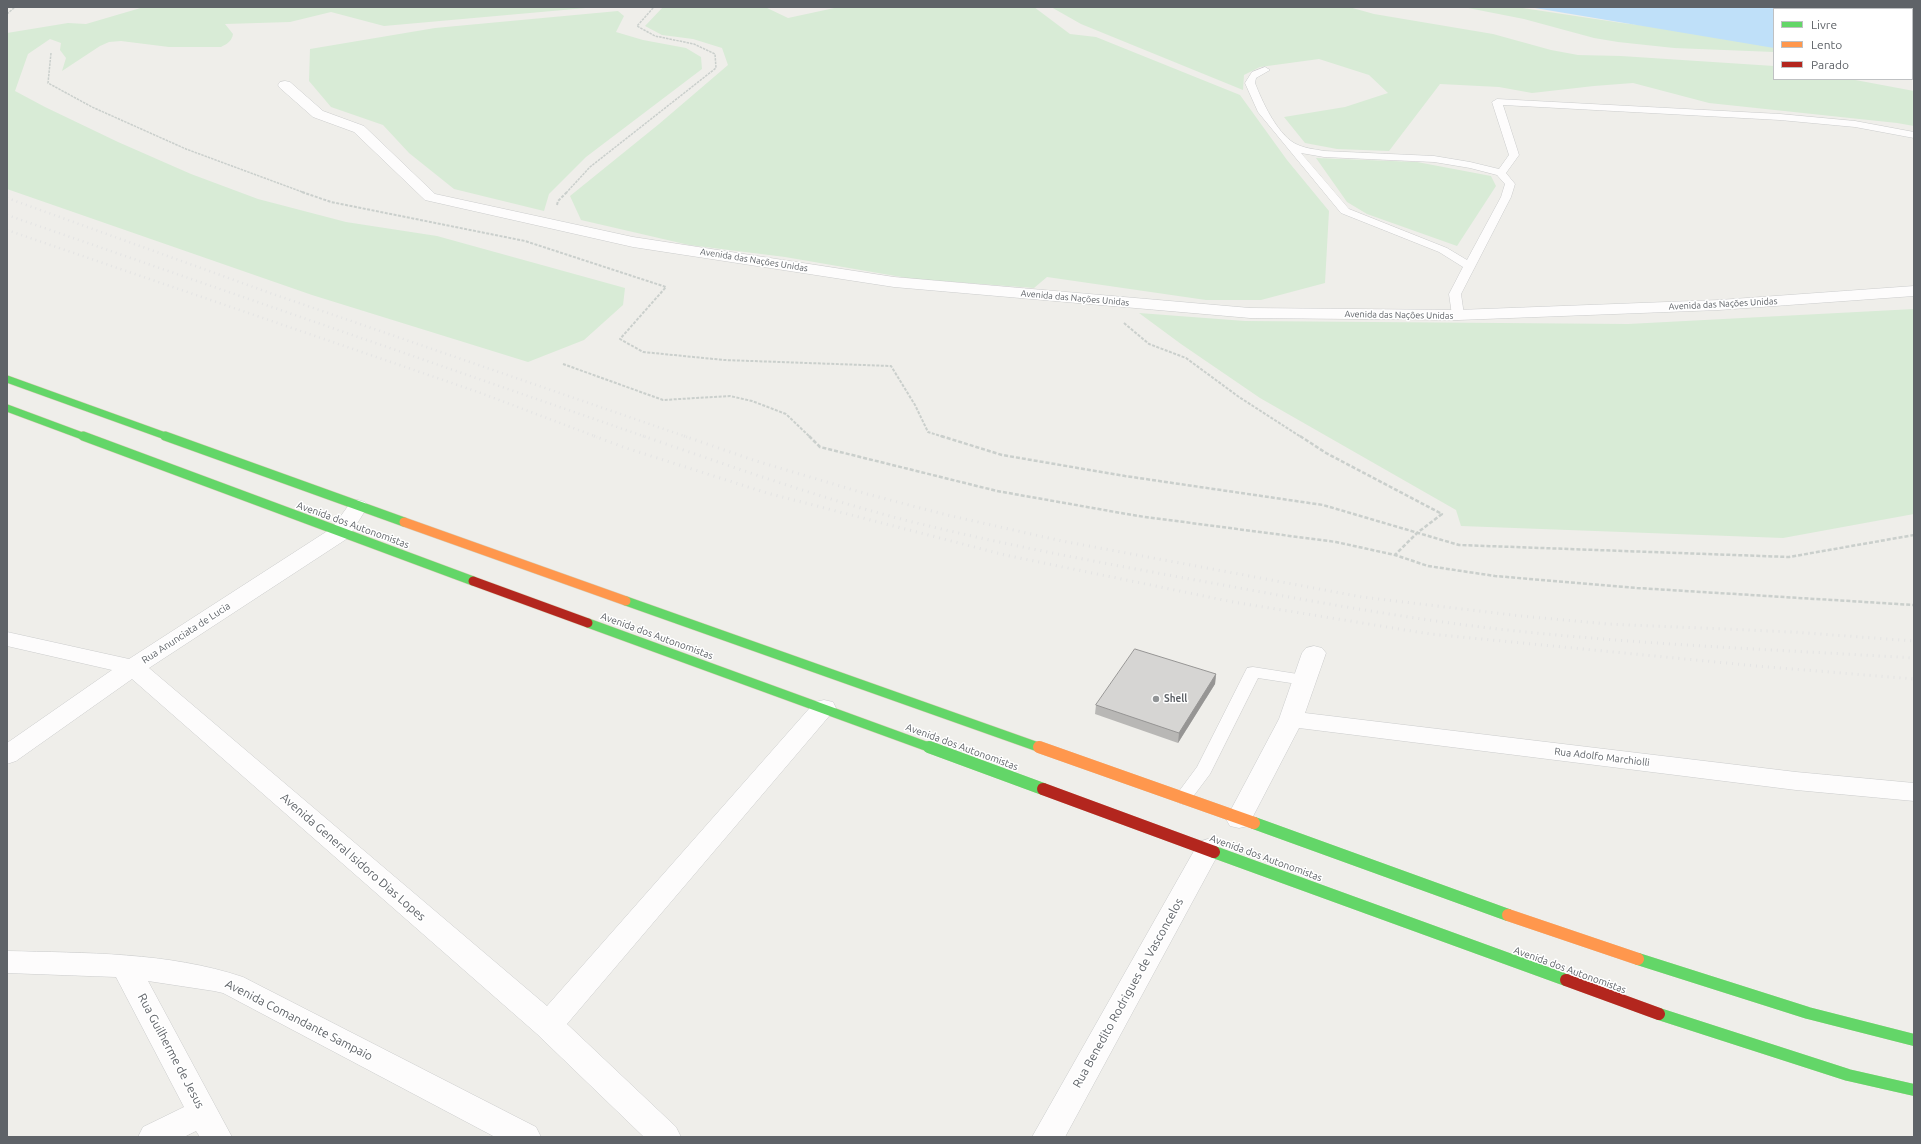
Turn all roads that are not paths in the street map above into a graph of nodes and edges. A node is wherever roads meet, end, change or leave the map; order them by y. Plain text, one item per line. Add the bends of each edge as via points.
1 (1265, 70) dead end
2 (285, 85) dead end
3 (1914, 135) edge
4 (1289, 144) junction
5 (1501, 173) junction
6 (1469, 266) junction
7 (1914, 291) edge
8 (1458, 315) junction
9 (7, 378) edge
10 (7, 408) edge
11 (358, 506) junction
12 (340, 533) junction
13 (7, 639) edge
14 (1314, 653) dead end
15 (133, 667) junction
16 (1304, 680) junction
17 (824, 708) junction
18 (1291, 719) junction
19 (7, 755) edge
20 (1914, 792) edge
21 (1183, 798) junction
22 (1239, 819) junction
23 (1208, 849) junction
24 (7, 962) edge
25 (125, 966) junction
26 (548, 1025) junction
27 (1914, 1040) edge
28 (1914, 1090) edge
29 (210, 1124) edge
30 (154, 1137) edge
31 (525, 1137) edge
32 (665, 1137) edge
33 (1048, 1137) edge

1 - 4 lane via 1254,74 1250,78 1250,83 1261,110
2 - 8 street, Avenida das Nações Unidas via 318,114 359,129 430,197 633,242 894,282 1095,300 1250,313
3 - 5 lane via 1855,124 1780,117 1497,102 1514,155
4 - 5 lane via 1305,151 1324,154 1434,159
4 - 6 lane via 1345,211 1442,250
5 - 6 lane via 1510,184 1506,197
6 - 8 lane via 1455,294
7 - 8 street, Avenida das Nações Unidas via 1719,306
9 - 11 main road, Avenida dos Autonomistas
10 - 12 main road, Avenida dos Autonomistas
11 - 12 street, Rua Anunciata de Lucia
11 - 21 main road, Avenida dos Autonomistas
12 - 15 street, Rua Anunciata de Lucia
12 - 17 main road, Avenida dos Autonomistas
13 - 15 street, Avenida General Isidoro Dias Lopes
14 - 16 street
15 - 19 street, Rua Anunciata de Lucia
15 - 26 street, Avenida General Isidoro Dias Lopes
16 - 18 street
16 - 21 lane via 1253,672 1204,770
17 - 23 main road, Avenida dos Autonomistas
17 - 26 street
18 - 20 street, Rua Adolfo Marchiolli via 1796,781
18 - 22 street
21 - 22 main road, Avenida dos Autonomistas
22 - 27 main road, Avenida dos Autonomistas via 1582,941 1808,1013
23 - 28 main road, Avenida dos Autonomistas via 1672,1019 1848,1075
23 - 33 street, Rua Benedito Rodrigues de Vasconcelos
24 - 25 street, Avenida Comandante Sampaio
25 - 29 street, Rua Guilherme de Jesus
25 - 31 street, Avenida Comandante Sampaio via 190,974 233,985
26 - 32 street, Avenida General Isidoro Dias Lopes
29 - 30 street

